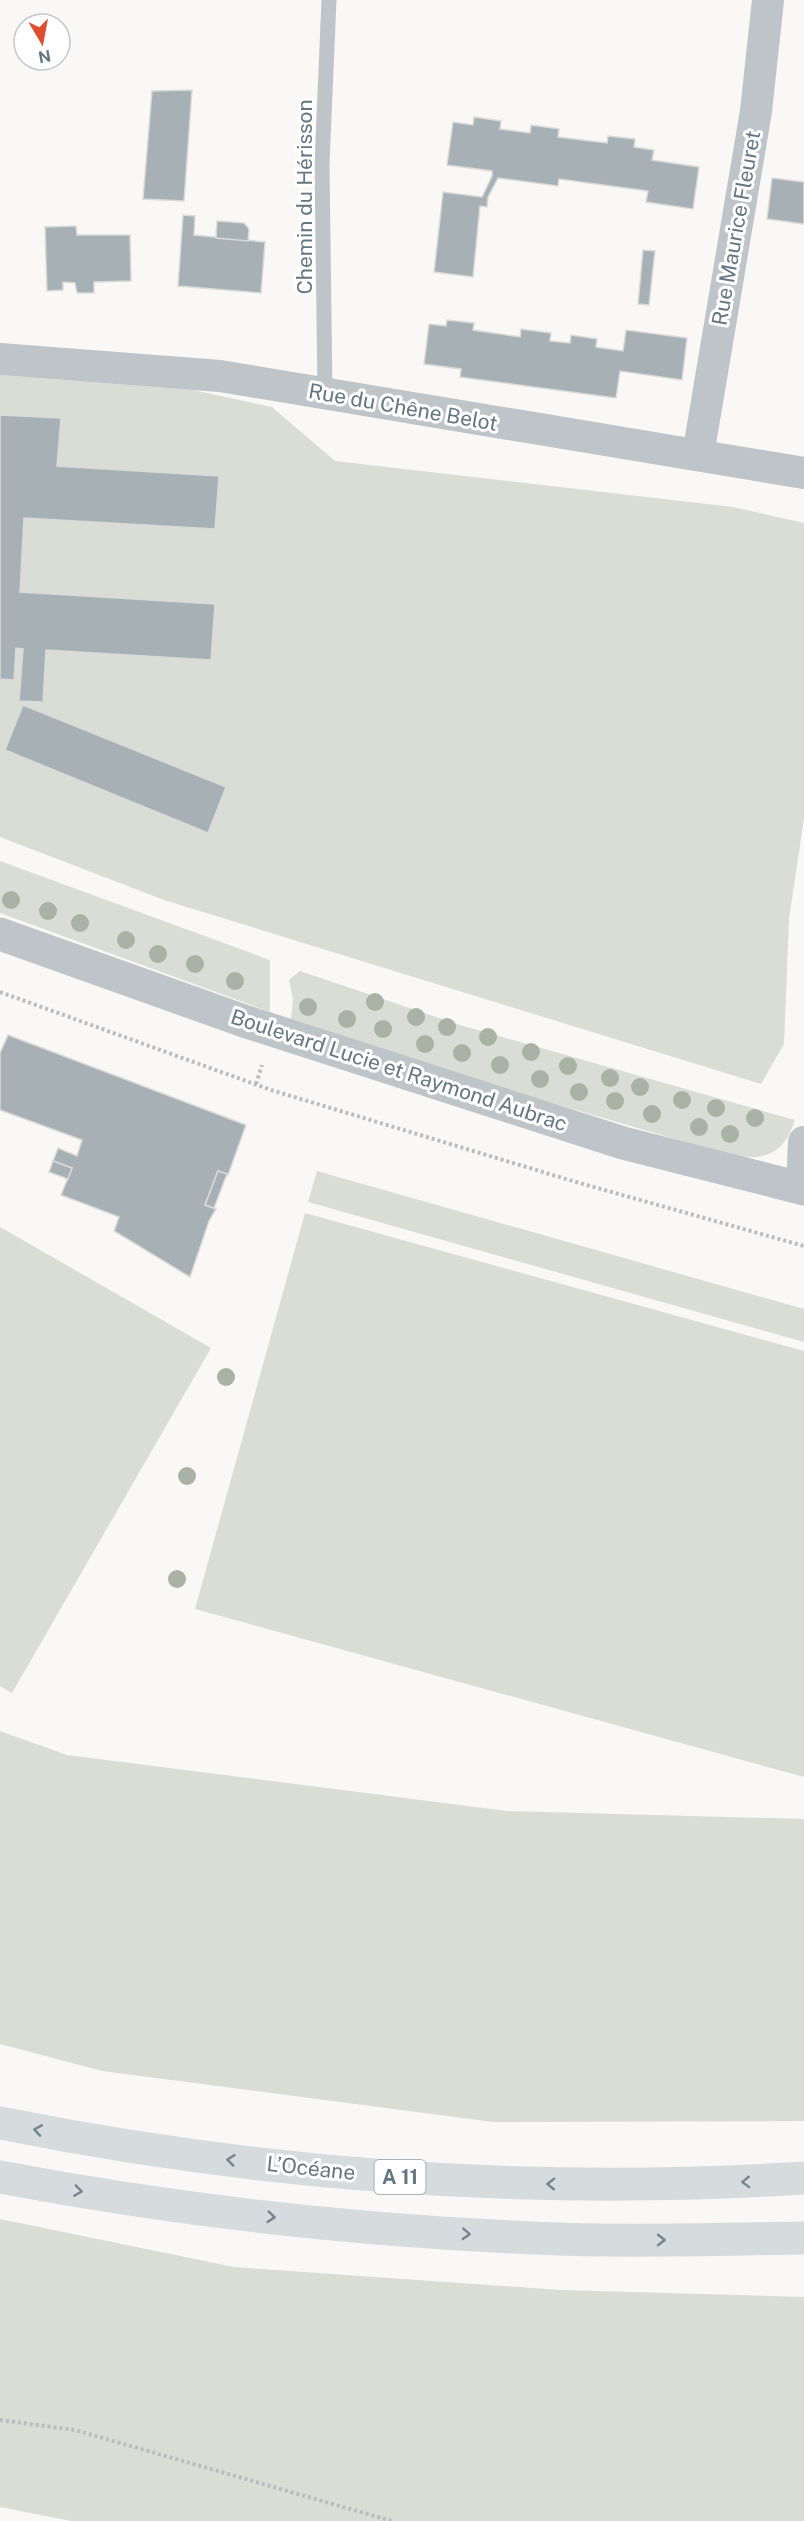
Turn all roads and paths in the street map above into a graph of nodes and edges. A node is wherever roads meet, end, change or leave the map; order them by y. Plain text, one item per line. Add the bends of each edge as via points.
1 (329, 0) edge
2 (768, 0) edge
3 (0, 359) edge
4 (325, 393) junction
5 (698, 456) junction
6 (804, 472) edge
7 (0, 934) edge
8 (0, 992) edge
9 (804, 1142) edge
10 (803, 1189) edge
11 (804, 1246) edge
12 (0, 2123) edge
13 (0, 2177) edge
14 (804, 2178) edge
15 (804, 2238) edge
16 (0, 2420) edge
17 (392, 2521) edge

1 - 4 lane, Chemin du Hérisson via 322,164
2 - 5 street, Rue Maurice Fleuret via 756,111
3 - 4 street, Rue du Chêne Belot via 220,376
4 - 5 street, Rue du Chêne Belot
5 - 6 street, Rue du Chêne Belot
7 - 10 street, Boulevard Lucie et Raymond Aubrac via 244,1021 623,1143
8 - 11 path via 271,1090
9 - 10 street
14 -> 12 highway, L’Océane / A 11 via 603,2185 462,2181 317,2170 167,2152
13 -> 15 highway via 211,2210 416,2231 560,2239
16 - 17 path via 75,2430

